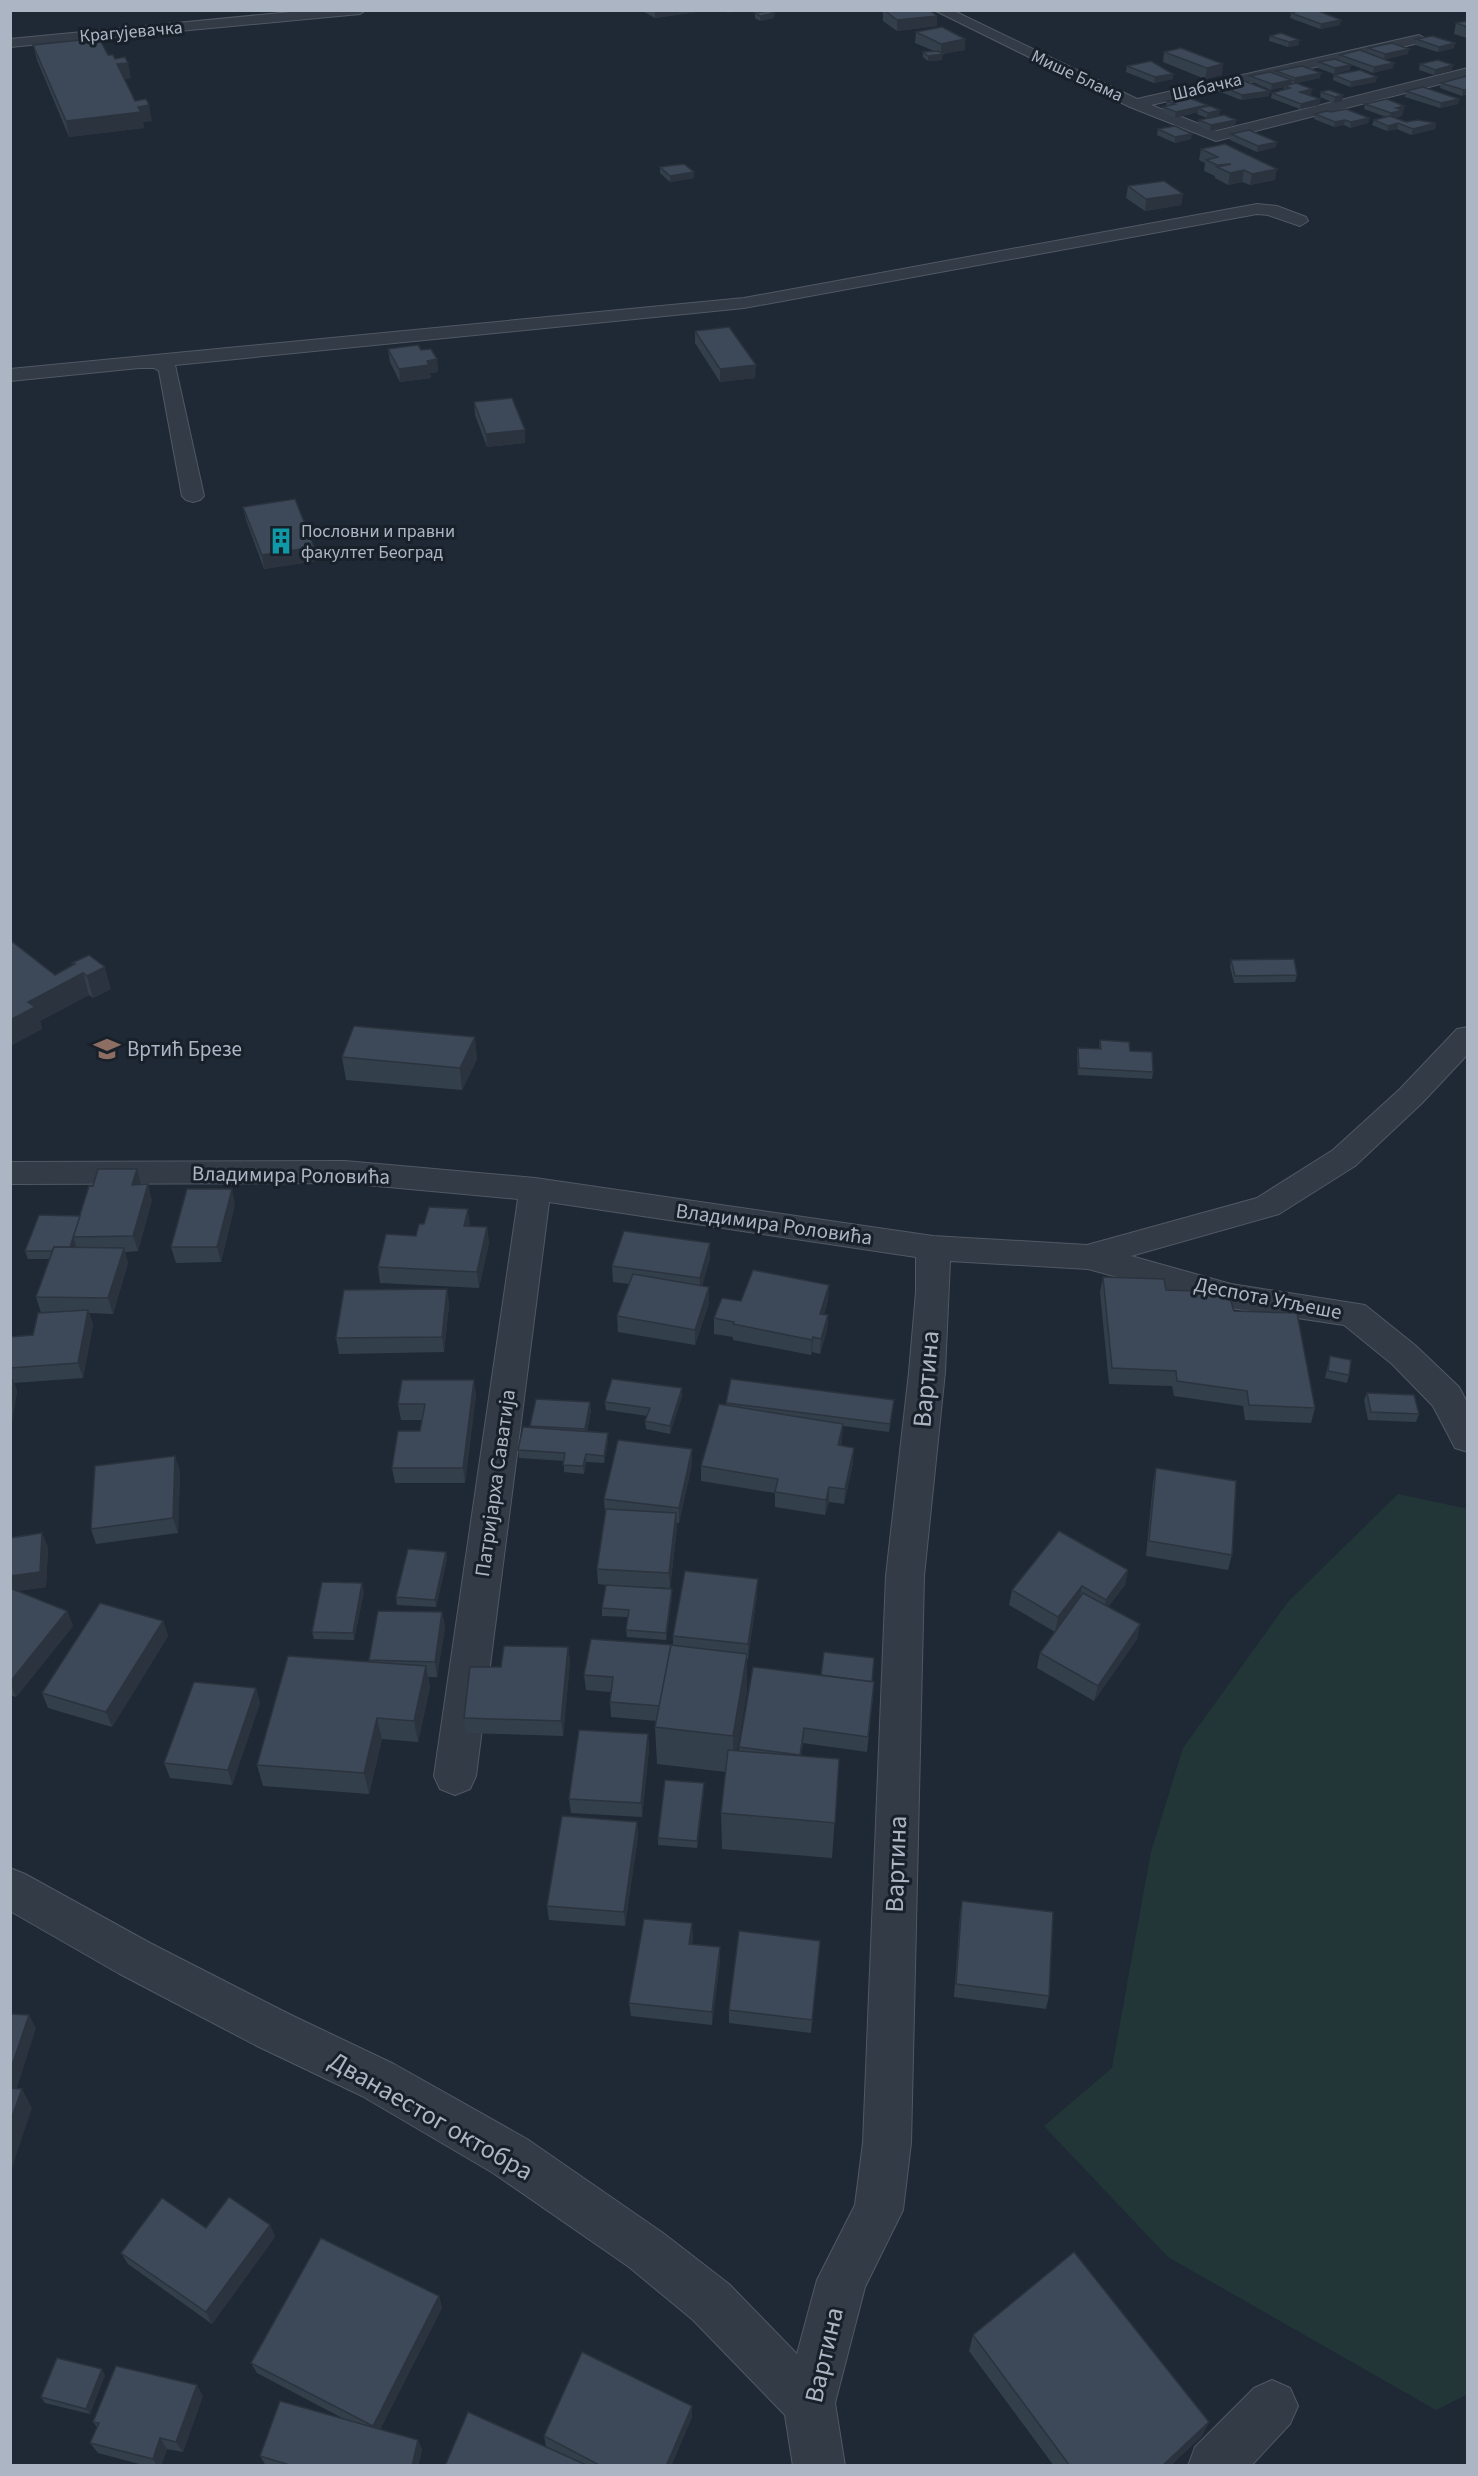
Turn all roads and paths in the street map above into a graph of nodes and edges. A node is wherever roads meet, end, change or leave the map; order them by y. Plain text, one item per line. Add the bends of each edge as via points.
1 (360, 10) edge
2 (940, 10) edge
3 (1419, 39) edge
4 (10, 43) edge
5 (1467, 72) edge
6 (1135, 104) junction
7 (1300, 221) dead end
8 (153, 362) junction
9 (10, 375) edge
10 (193, 496) dead end
11 (1467, 1036) edge
12 (10, 1173) edge
13 (535, 1189) junction
14 (933, 1248) junction
15 (1087, 1257) junction
16 (1467, 1438) edge
17 (454, 1776) dead end
18 (10, 1888) edge
19 (809, 2403) junction
20 (1272, 2406) dead end
21 (819, 2466) edge
22 (1214, 2466) edge

1 - 4 street, Крагујевачка
2 - 6 street, Мише Блама
3 - 6 street, Шабачка
5 - 6 street, Мише Блама via 1228,135 1216,135
7 - 8 street via 1257,208 744,303
8 - 9 street
8 - 10 street via 168,369
11 - 15 street, Владимира Роловића via 1411,1096 1344,1158 1268,1206
12 - 13 street, Владимира Роловића via 345,1172
13 - 14 street, Владимира Роловића
13 - 17 street, Патријарха Саватија
14 - 15 street, Владимира Роловића
14 - 19 street, Вартина via 927,1372 904,1576 887,2143 879,2210 842,2280
15 - 16 street, Деспота Угљеше via 1231,1296 1353,1314 1404,1355 1446,1397
18 - 19 street, Дванаестог октобра via 134,1958 378,2080 510,2156 646,2250 711,2302
19 - 21 street, Вартина
20 - 22 street

